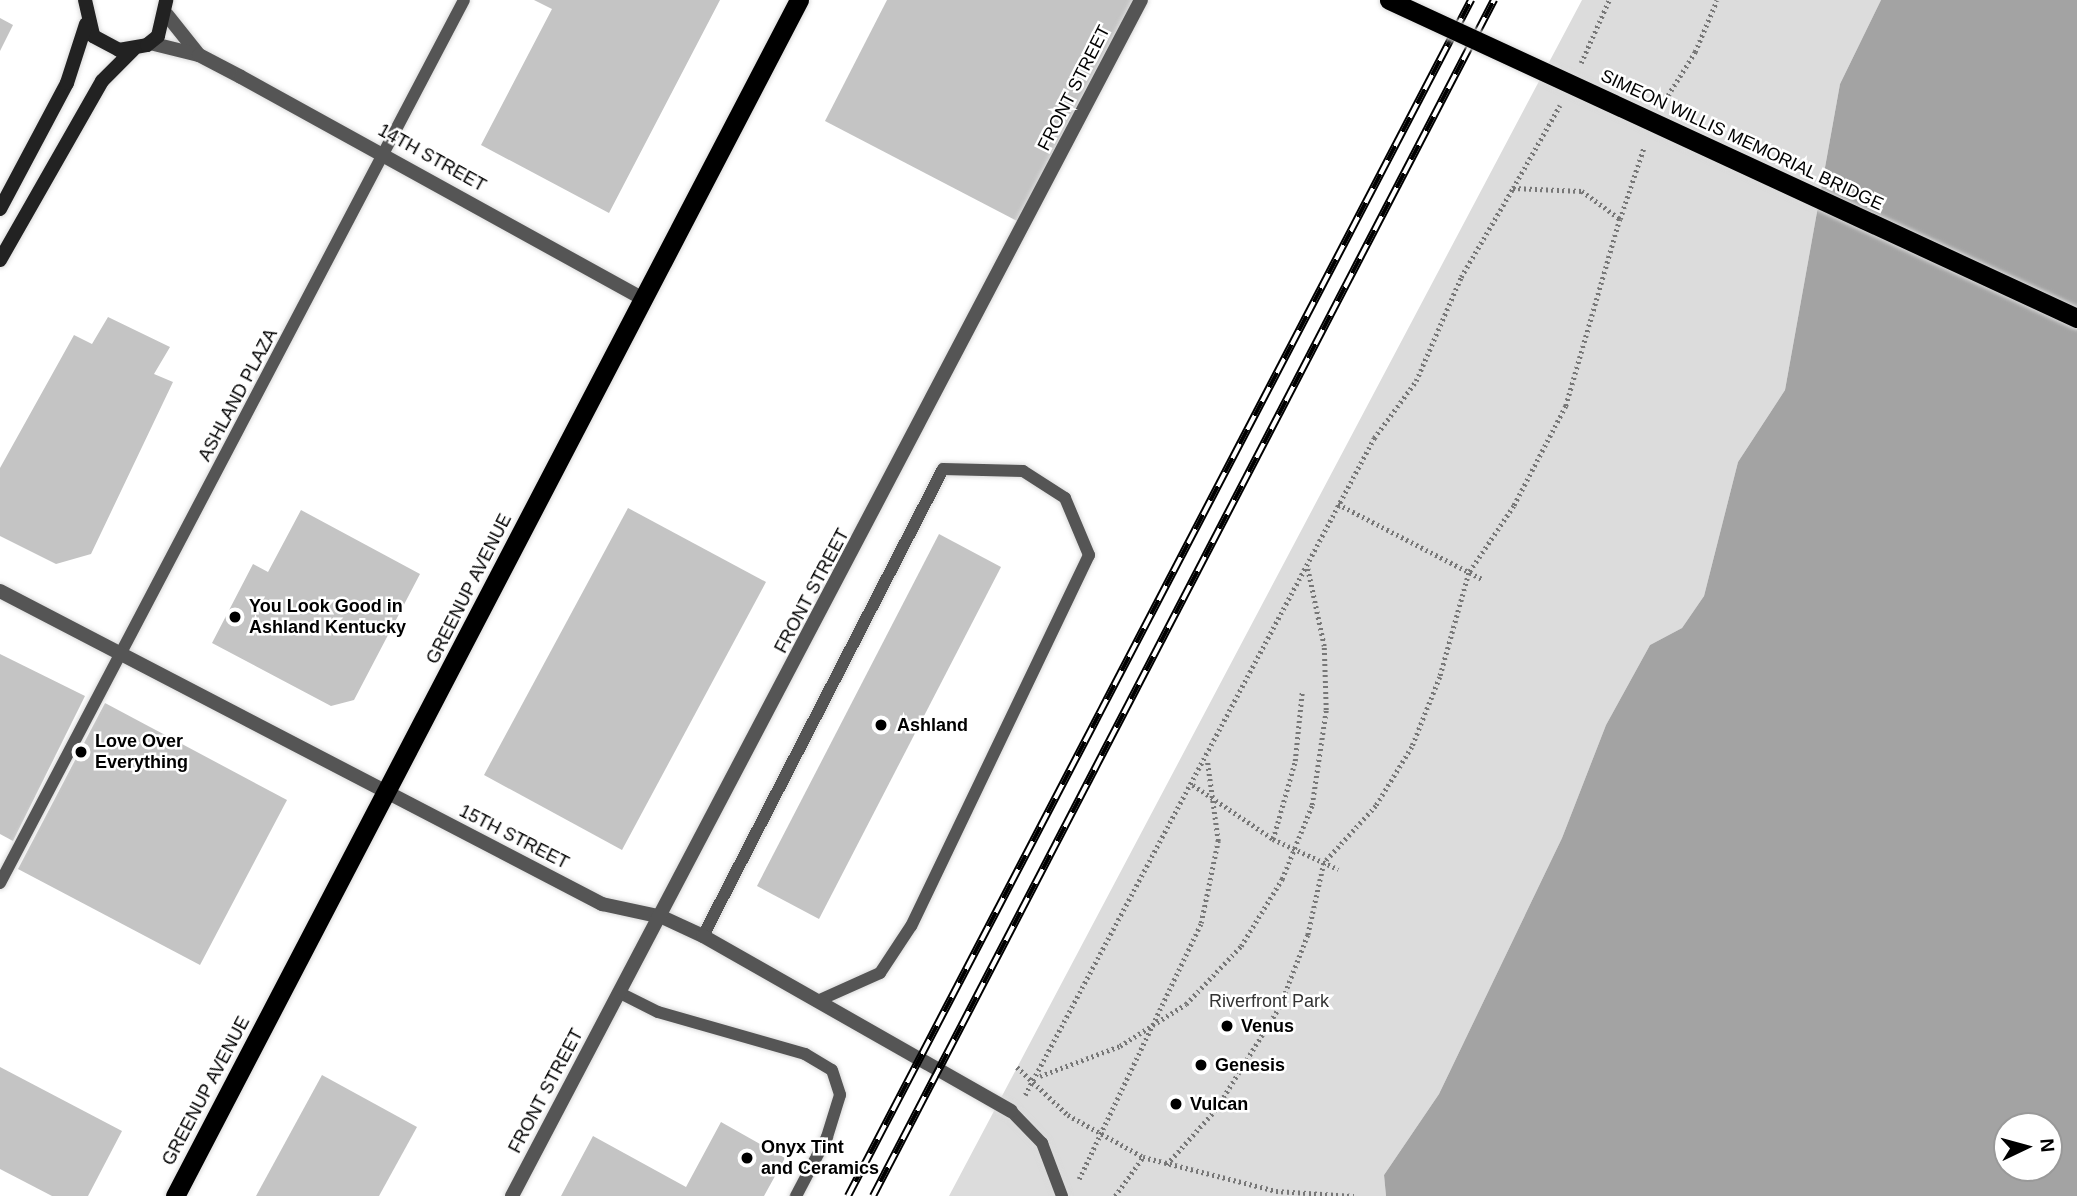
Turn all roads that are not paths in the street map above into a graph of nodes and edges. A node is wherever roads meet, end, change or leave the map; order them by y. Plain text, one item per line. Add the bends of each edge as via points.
1 (85, 0) edge
2 (464, 0) edge
3 (799, 0) edge
4 (1141, 0) edge
5 (1389, 0) edge
6 (166, 7) edge
7 (86, 24) junction
8 (149, 43) junction
9 (133, 50) junction
10 (199, 55) junction
11 (387, 154) junction
12 (0, 208) edge
13 (0, 260) edge
14 (643, 299) junction
15 (2077, 318) edge
16 (0, 591) edge
17 (121, 653) junction
18 (388, 792) junction
19 (0, 883) edge
20 (662, 917) junction
21 (703, 936) junction
22 (620, 993) junction
23 (822, 999) junction
24 (1011, 1111) joint
25 (175, 1196) edge
26 (512, 1196) edge
27 (796, 1196) edge
28 (1062, 1196) edge

1 - 7 main road
2 - 11 lane, ASHLAND PLAZA
3 - 14 highway, GREENUP AVENUE
4 - 20 street, FRONT STREET
5 - 15 highway, SIMEON WILLIS MEMORIAL BRIDGE, bridge
6 - 8 main road
6 - 10 street, 14TH STREET
7 - 9 main road via 104,46
7 - 12 main road via 68,83
8 - 9 main road
8 - 10 street, 14TH STREET
9 - 13 main road via 102,81
10 - 11 street, 14TH STREET
11 - 14 street, 14TH STREET
11 - 17 lane, ASHLAND PLAZA
14 - 18 highway, GREENUP AVENUE
16 - 17 street, 15TH STREET
17 - 18 street, 15TH STREET
17 - 19 lane, ASHLAND PLAZA
18 - 20 street, 15TH STREET via 602,904
18 - 25 highway, GREENUP AVENUE
20 - 21 street, 15TH STREET
20 - 22 street, FRONT STREET
21 - 23 street, 15TH STREET
21 - 23 lane via 943,469 1023,471 1065,498 1089,555 911,926 880,973
22 - 26 street, FRONT STREET
22 - 27 lane via 658,1012 805,1054 832,1070 840,1095 827,1137
23 - 24 street, 15TH STREET
24 - 28 lane via 1042,1143

